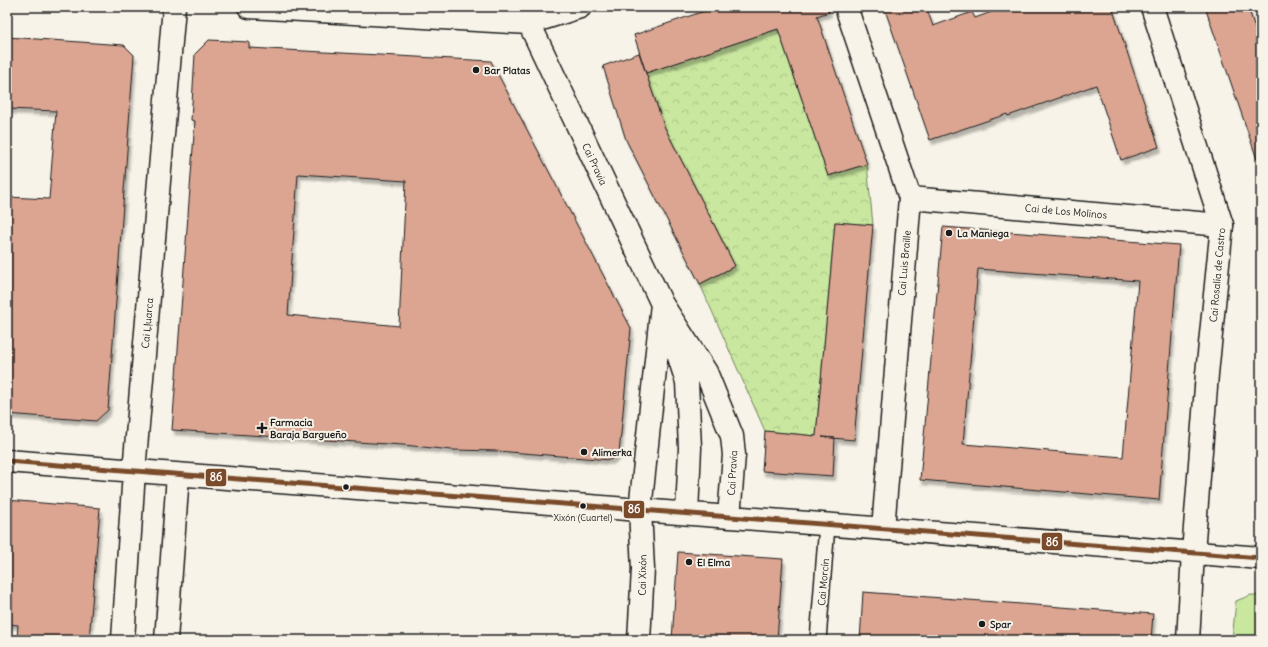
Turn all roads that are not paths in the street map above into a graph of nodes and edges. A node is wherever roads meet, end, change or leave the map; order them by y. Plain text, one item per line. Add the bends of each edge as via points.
1 (174, 7) edge
2 (249, 7) edge
3 (580, 7) edge
4 (846, 7) edge
5 (1152, 7) edge
6 (526, 15) edge
7 (910, 198) junction
8 (1222, 225) junction
9 (662, 304) junction
10 (7, 461) edge
11 (134, 471) junction
12 (178, 474) junction
13 (640, 510) junction
14 (687, 513) junction
15 (729, 517) junction
16 (828, 524) junction
17 (883, 529) junction
18 (1193, 553) junction
19 (1261, 558) edge
20 (123, 640) edge
21 (166, 640) edge
22 (640, 640) edge
23 (818, 640) edge
24 (1188, 640) edge

1 - 11 street, Cai Ḷḷuarca
2 - 6 street
3 - 6 street
4 - 7 street, Cai Luis Braille
5 - 8 street, Cai Rosalía de Castro
6 - 9 street, Cai Pravia
7 - 8 street, Cai de Los Molinos
7 - 17 street, Cai Luis Braille
8 - 18 street, Cai Rosalía de Castro
9 - 13 street
9 - 14 street, Cai Pravia via 687,382 690,448
9 - 15 street, Cai Pravia via 706,372 732,436 734,455
10 - 11 street
11 - 12 street
11 - 20 street, Cai Ḷḷuarca
12 - 13 street
12 - 21 street
13 - 14 street
13 - 22 street, Cai Xixón via 643,569
14 - 15 street
15 - 16 street
16 - 17 street
16 - 23 lane, Cai Morcín
17 - 18 street
18 - 19 street
18 - 24 street, Cai Rosalía de Castro

